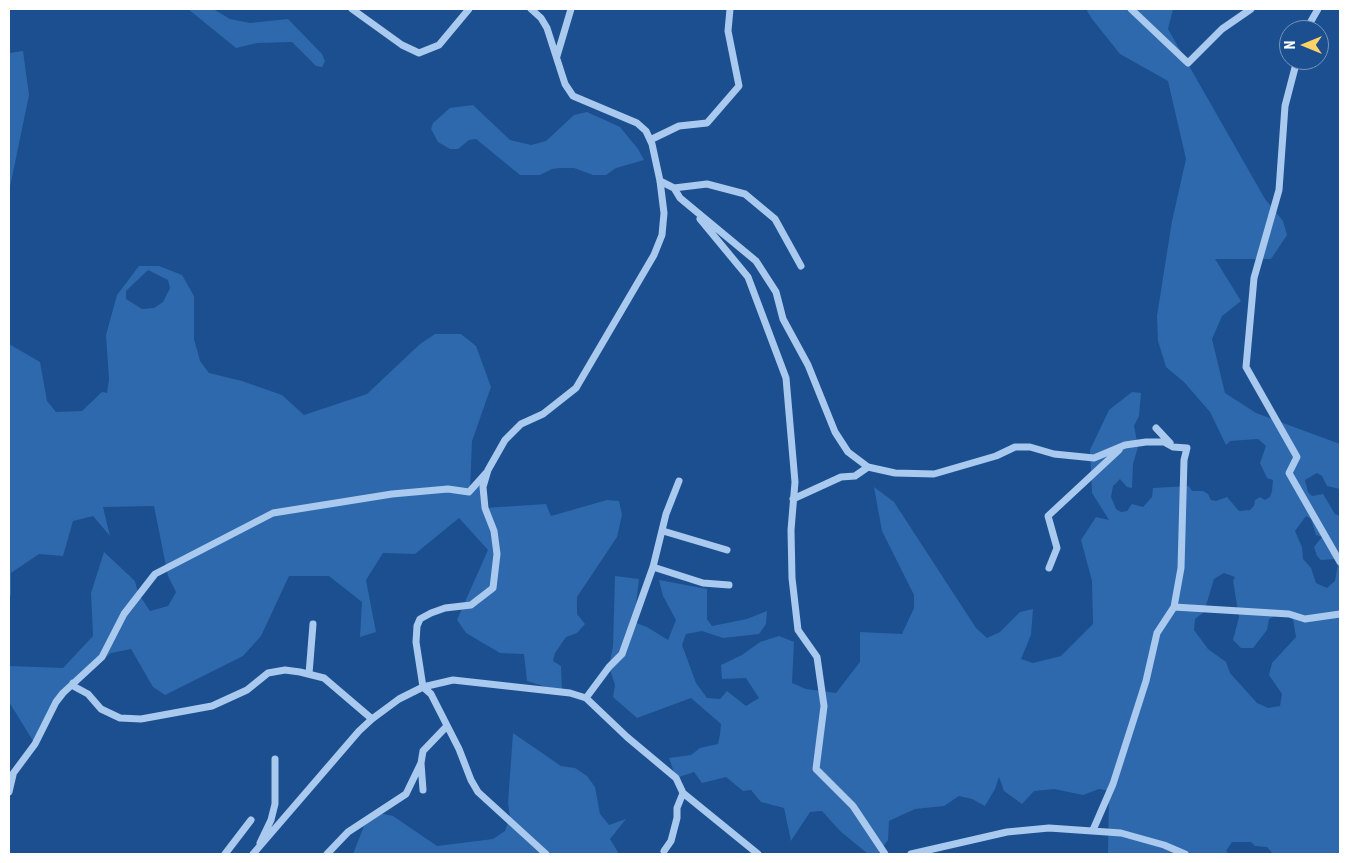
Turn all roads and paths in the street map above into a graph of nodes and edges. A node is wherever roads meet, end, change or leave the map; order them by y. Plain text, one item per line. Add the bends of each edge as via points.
1 (352, 9) edge
2 (469, 9) edge
3 (531, 9) edge
4 (572, 9) edge
5 (730, 9) edge
6 (1131, 9) edge
7 (1251, 9) edge
8 (1318, 9) edge
9 (1312, 20) edge
10 (557, 57) junction
11 (1295, 70) edge
12 (650, 140) junction
13 (660, 181) junction
14 (674, 188) junction
15 (684, 199) junction
16 (801, 266) dead end
17 (1156, 428) dead end
18 (1125, 444) junction
19 (1173, 447) junction
20 (868, 467) junction
21 (488, 470) junction
22 (679, 481) dead end
23 (793, 499) junction
24 (663, 531) junction
25 (727, 550) dead end
26 (1340, 562) edge
27 (653, 567) junction
28 (1049, 568) dead end
29 (729, 585) dead end
30 (1174, 607) junction
31 (1340, 614) edge
32 (313, 624) dead end
33 (309, 674) junction
34 (73, 683) junction
35 (424, 687) junction
36 (586, 698) junction
37 (372, 719) junction
38 (446, 727) junction
39 (275, 759) dead end
40 (420, 763) junction
41 (15, 769) junction
42 (9, 779) edge
43 (422, 790) dead end
44 (9, 792) edge
45 (683, 793) junction
46 (251, 820) dead end
47 (1093, 830) junction
48 (664, 851) dead end
49 (225, 854) edge
50 (254, 854) edge
51 (327, 854) edge
52 (546, 854) edge
53 (758, 854) edge
54 (885, 854) edge
55 (911, 854) edge
56 (1184, 854) edge

1 - 2 street via 402,45 419,53 439,44
3 - 10 street via 547,28
4 - 10 street
5 - 12 street via 728,31 739,86 706,123 679,126
6 - 7 street via 1188,63 1222,29
8 - 9 street
10 - 12 street via 567,88 573,96 637,123
11 - 26 street via 1284,106 1279,190 1254,278 1246,367 1297,457 1289,473
12 - 13 street
13 - 14 street
13 - 21 street via 664,213 660,242 593,361 576,388 543,414 521,424 505,440
14 - 15 street
14 - 16 street via 707,184 745,194 775,219
15 - 20 street via 756,261 776,292 783,319 808,364 835,432 848,452
15 - 23 street via 748,277 786,378 795,482
17 - 19 street
18 - 19 street via 1164,442
18 - 20 street via 1094,458 1054,454 1030,446 1015,447 996,456 934,474 895,473
18 - 28 street via 1048,516 1057,548
19 - 30 street via 1187,448 1181,568
20 - 23 street via 855,476 841,477
21 - 34 street via 470,492 448,489 312,505 273,513 253,523 154,574 124,614 102,657
21 - 35 street via 483,487 497,554 493,588 471,605 445,608 420,619 416,626 416,642
22 - 24 street
23 - 54 street via 792,578 798,630 817,657 824,706 816,768 852,806
24 - 25 street
24 - 27 street
27 - 29 street via 703,582
27 - 36 street via 622,654 608,667
30 - 31 street via 1289,614 1305,620
30 - 47 street via 1157,633 1146,681 1113,784
32 - 33 street
33 - 34 street via 286,670 268,673 247,690 212,706 141,719 120,718 101,709
33 - 37 street via 324,678
34 - 41 street via 56,702 35,744
35 - 36 street via 453,680 570,693
35 - 37 street via 399,699
35 - 38 street via 431,694
36 - 45 street via 676,778
37 - 50 street
38 - 40 street via 423,751
38 - 52 street via 478,792
39 - 50 street via 275,804 271,820
40 - 43 street
40 - 51 street via 406,794 348,832
41 - 42 street
41 - 44 street
45 - 48 street via 671,841
45 - 53 street
46 - 49 street
47 - 55 street via 1049,828 1007,832
47 - 56 street via 1121,833

